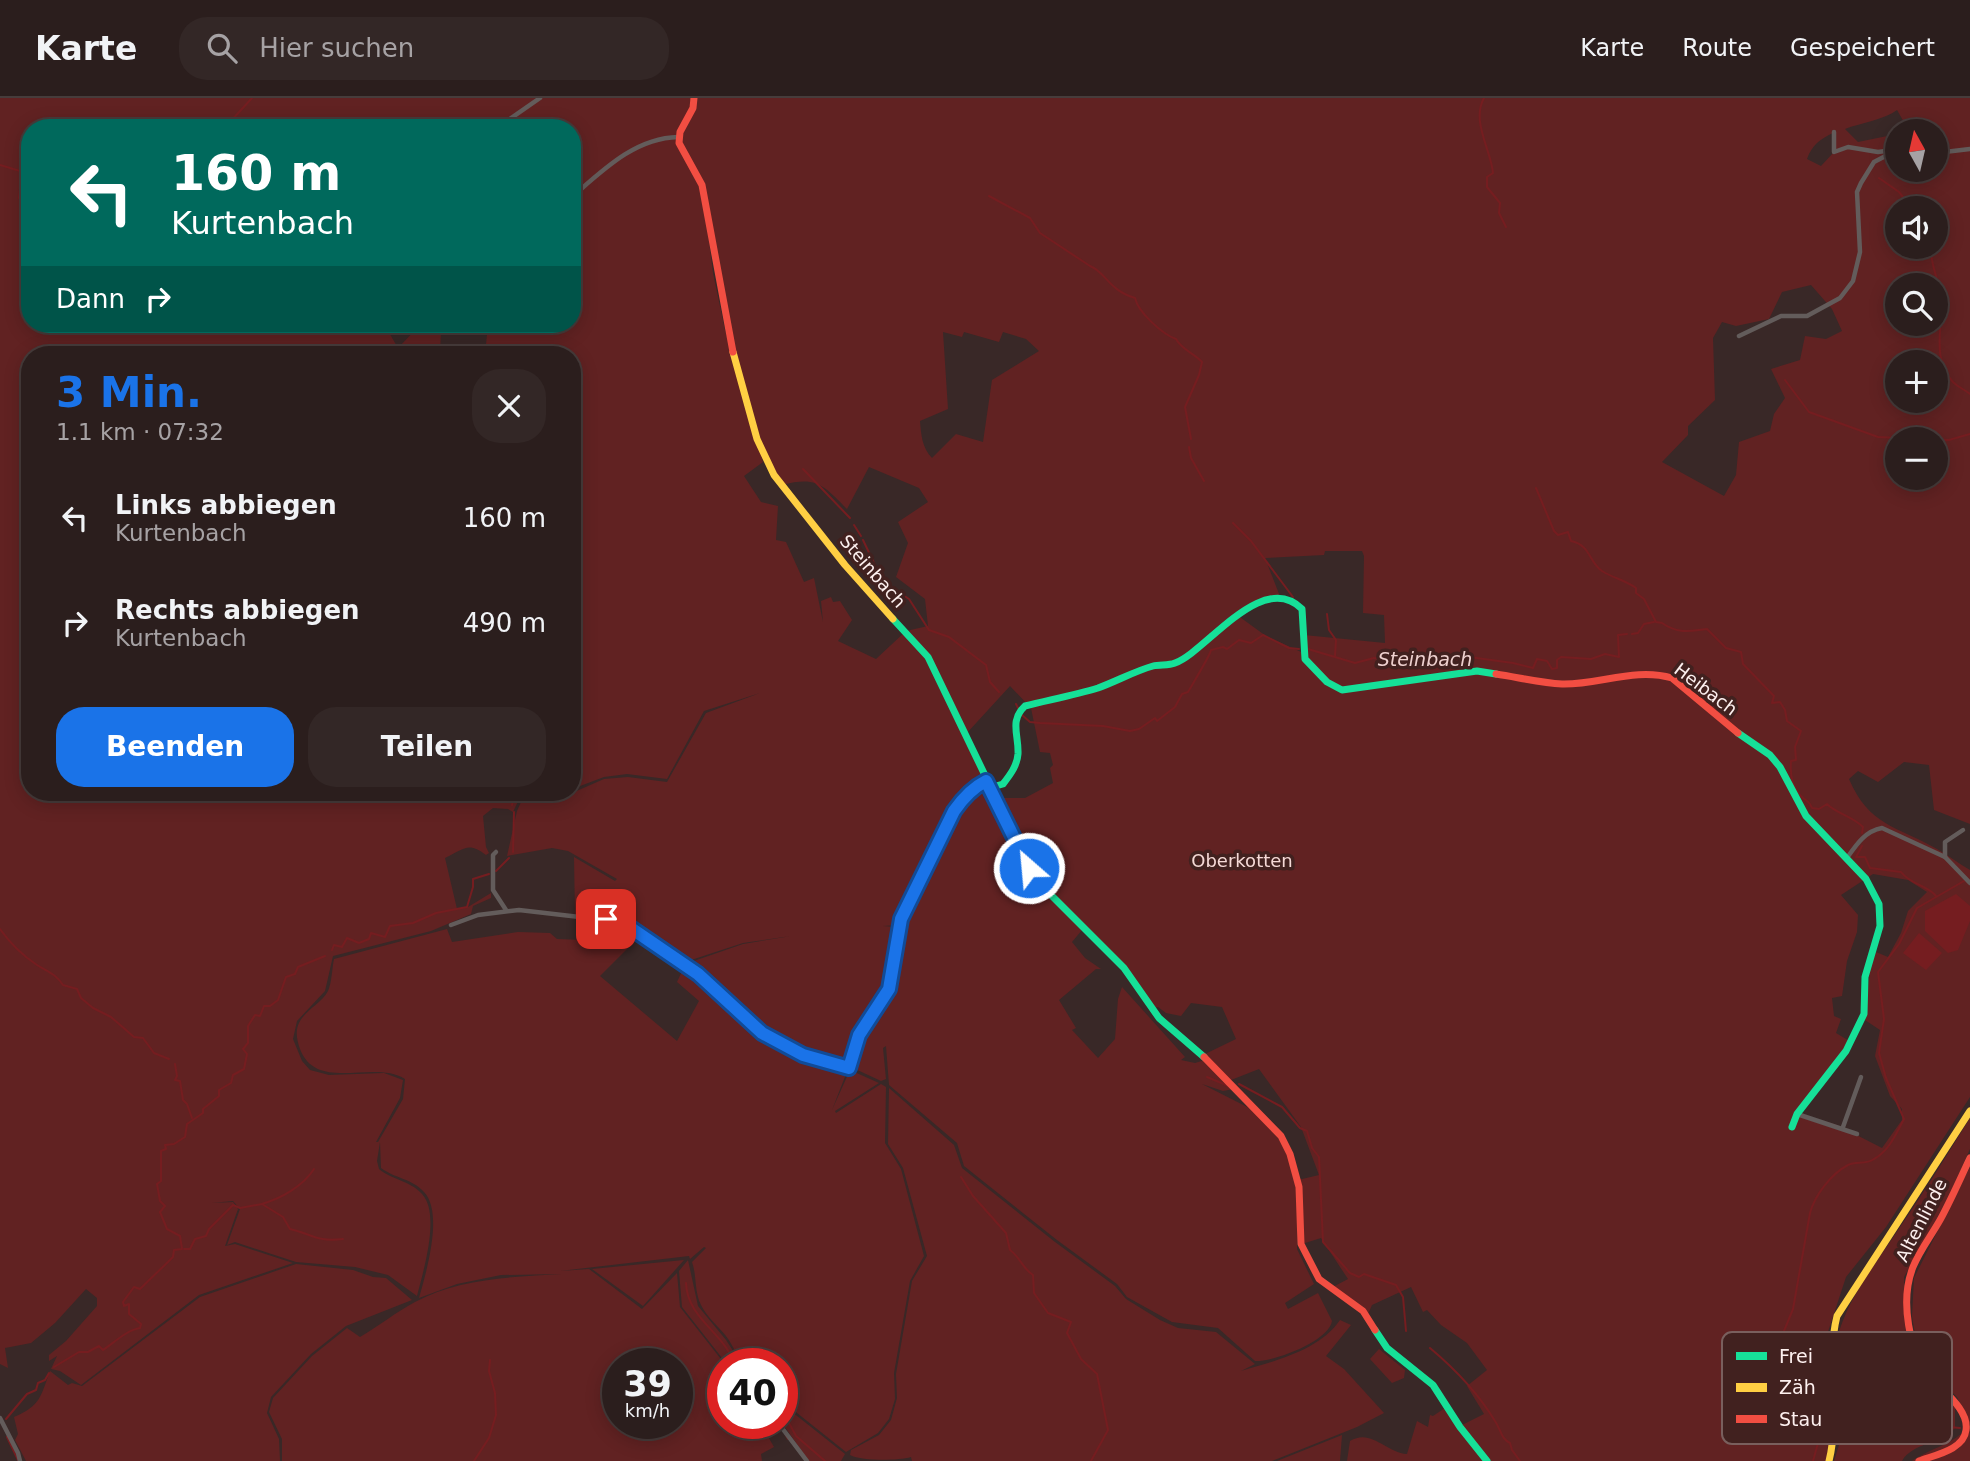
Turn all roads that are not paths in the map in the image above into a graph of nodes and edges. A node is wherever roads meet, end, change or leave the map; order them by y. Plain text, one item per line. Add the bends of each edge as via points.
1 (540, 98) edge
2 (694, 98) edge
3 (510, 119) edge
4 (1833, 132) dead end
5 (678, 137) junction
6 (1970, 149) edge
7 (1885, 151) edge
8 (1948, 152) edge
9 (1885, 156) edge
10 (581, 189) edge
11 (1739, 336) dead end
12 (987, 785) junction
13 (1963, 830) dead end
14 (496, 852) dead end
15 (1945, 857) junction
16 (1847, 858) junction
17 (1967, 880) edge
18 (506, 911) junction
19 (451, 925) dead end
20 (1861, 1077) dead end
21 (1970, 1111) edge
22 (1797, 1114) junction
23 (1792, 1127) dead end
24 (1843, 1127) junction
25 (1857, 1134) dead end
26 (1970, 1158) edge
27 (1833, 1332) edge
28 (1912, 1332) edge
29 (1952, 1401) edge
30 (0, 1418) edge
31 (790, 1439) edge
32 (20, 1461) edge
33 (807, 1461) edge
34 (1487, 1461) edge
35 (1919, 1461) edge

1 - 3 street
2 - 5 street
4 - 7 street via 1834,152 1848,147
5 - 10 street via 635,148
5 - 12 street, Steinbach via 681,152 703,188 727,329 765,460 845,565 928,657
6 - 8 street
9 - 11 street via 1874,162 1857,192 1860,253 1853,281 1840,298 1807,316 1781,316
12 - 16 street, Heibach via 1003,784 1016,765 1013,727 1022,708 1176,663 1246,608 1278,598 1299,605 1302,652 1317,673 1342,690 1477,671 1563,684 1634,674 1672,678 1770,755 1806,816
12 - 18 street via 964,796 954,811 901,919 889,989 859,1035 849,1068 803,1055 762,1033 698,974 622,922
12 - 34 street, Steinbach via 1035,878 1124,968 1151,1009 1220,1071 1284,1140 1301,1201 1301,1244 1316,1274 1363,1311 1387,1348 1433,1385
13 - 15 street via 1945,842
14 - 18 street via 493,890
15 - 16 street via 1882,828 1857,842
15 - 17 street
16 - 22 street via 1866,879 1881,917 1865,977 1864,1014 1846,1051
18 - 19 street
20 - 24 street
21 - 27 street via 1845,1301
22 - 23 street
22 - 24 street
24 - 25 street
26 - 28 street, Altenlinde via 1913,1268 1908,1283
29 - 35 street, Altenlinde via 1964,1415 1965,1437 1956,1446
30 - 32 street
31 - 33 street

